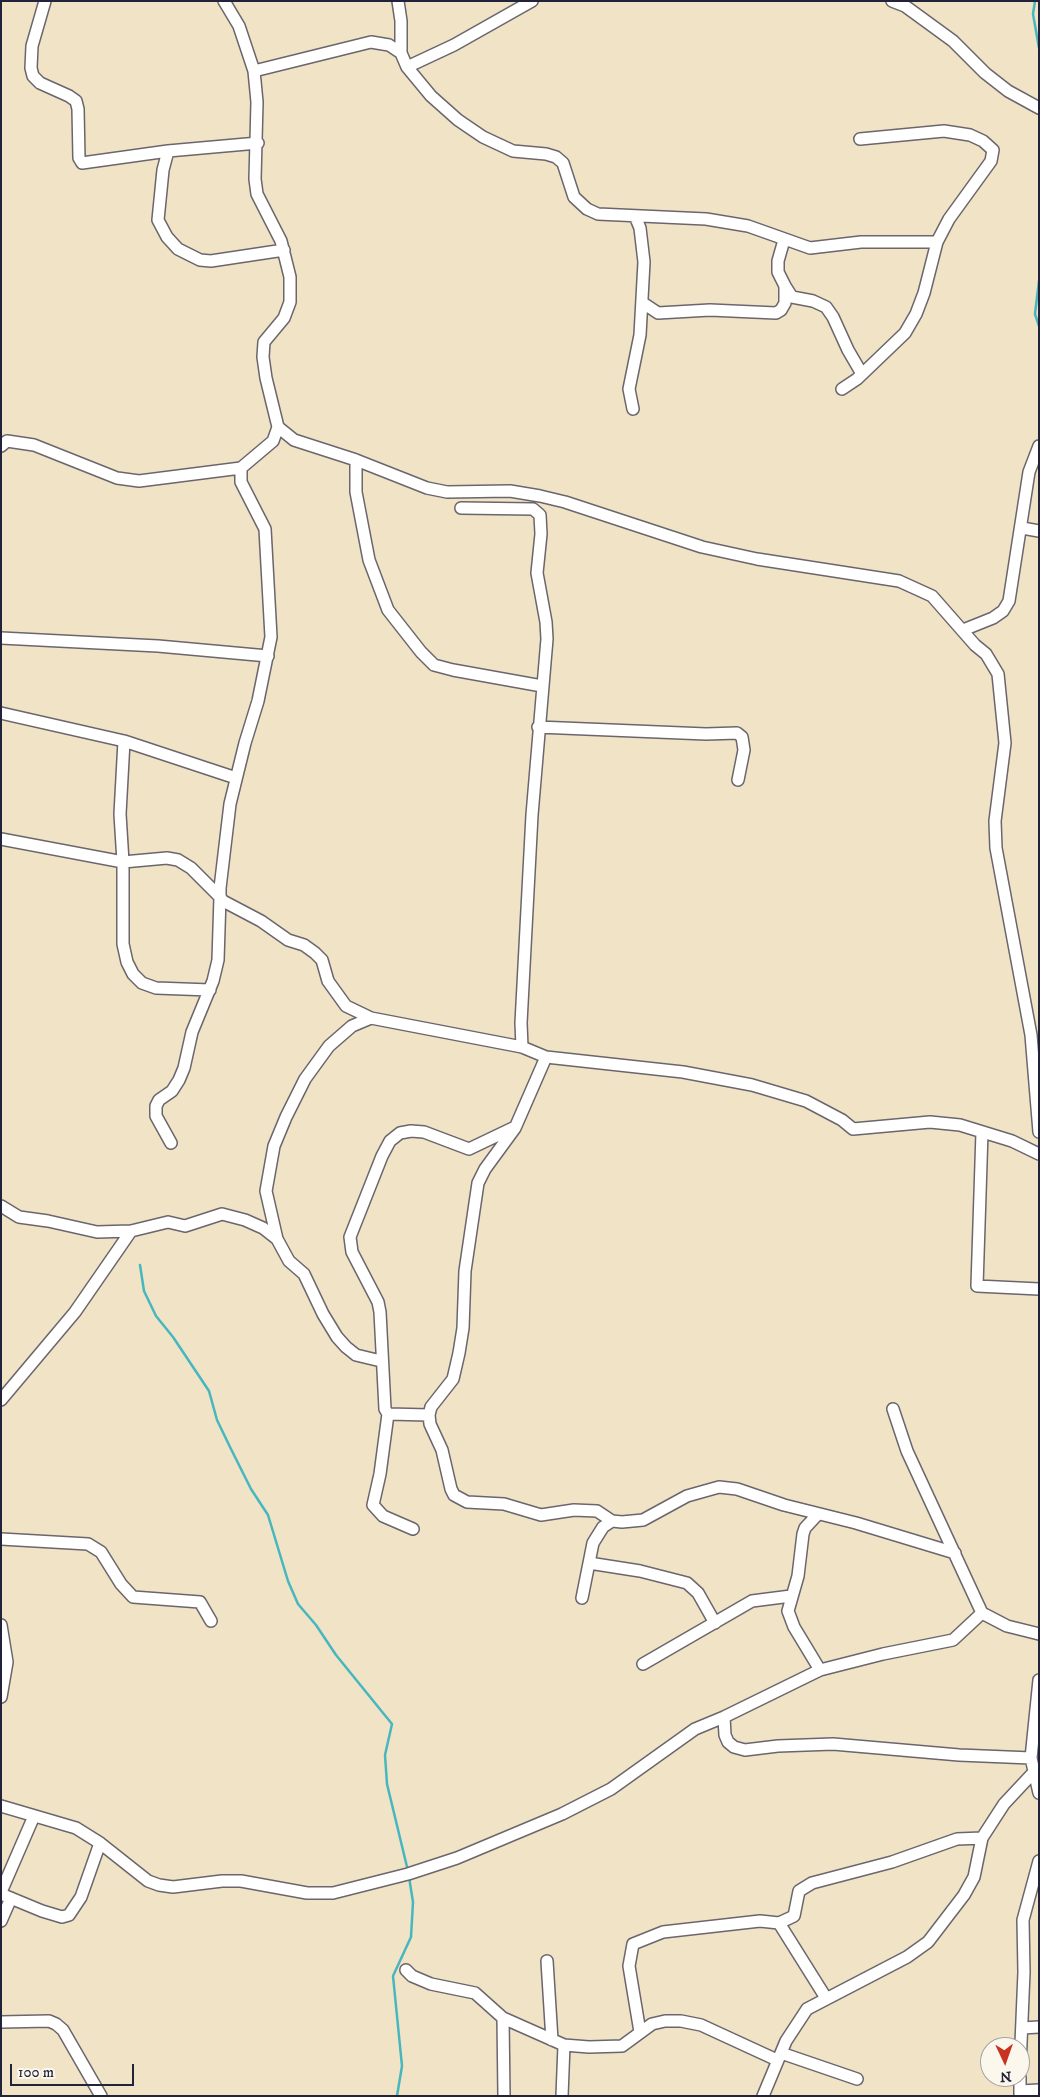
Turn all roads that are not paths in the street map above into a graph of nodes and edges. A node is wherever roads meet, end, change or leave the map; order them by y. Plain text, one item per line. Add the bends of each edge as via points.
1 (45, 1) edge
2 (224, 1) edge
3 (398, 1) edge
4 (532, 1) edge
5 (892, 1) edge
6 (401, 54) junction
7 (407, 67) junction
8 (254, 71) junction
9 (1039, 108) edge
10 (860, 139) dead end
11 (258, 143) junction
12 (168, 151) junction
13 (634, 216) junction
14 (784, 240) junction
15 (937, 242) junction
16 (284, 250) junction
17 (785, 286) junction
18 (643, 303) junction
19 (862, 374) junction
20 (842, 389) dead end
21 (633, 409) dead end
22 (278, 427) junction
23 (1, 446) edge
24 (1039, 446) edge
25 (356, 460) junction
26 (241, 468) junction
27 (461, 508) dead end
28 (1022, 528) junction
29 (1039, 531) edge
30 (963, 630) junction
31 (1, 638) edge
32 (268, 656) junction
33 (542, 686) junction
34 (1, 713) edge
35 (538, 727) junction
36 (124, 742) junction
37 (236, 778) junction
38 (738, 780) dead end
39 (1, 839) edge
40 (123, 862) junction
41 (220, 897) junction
42 (210, 990) junction
43 (371, 1018) junction
44 (522, 1047) junction
45 (546, 1057) junction
46 (515, 1128) junction
47 (982, 1132) junction
48 (1039, 1132) edge
49 (170, 1143) dead end
50 (1039, 1154) edge
51 (1, 1206) edge
52 (131, 1231) junction
53 (277, 1239) junction
54 (1039, 1289) edge
55 (382, 1361) junction
56 (1, 1400) edge
57 (893, 1409) dead end
58 (388, 1414) junction
59 (429, 1415) junction
60 (818, 1514) junction
61 (612, 1521) junction
62 (414, 1529) dead end
63 (1, 1539) edge
64 (955, 1553) junction
65 (589, 1563) junction
66 (792, 1596) junction
67 (582, 1598) dead end
68 (982, 1613) junction
69 (211, 1621) dead end
70 (715, 1623) junction
71 (1, 1625) edge
72 (1039, 1634) edge
73 (643, 1664) dead end
74 (820, 1670) junction
75 (1039, 1680) edge
76 (1, 1697) edge
77 (724, 1717) junction
78 (1031, 1758) junction
79 (1036, 1772) edge
80 (1039, 1793) edge
81 (1, 1806) edge
82 (34, 1816) junction
83 (982, 1838) junction
84 (100, 1843) junction
85 (1039, 1861) edge
86 (5, 1895) edge
87 (1, 1921) edge
88 (779, 1924) junction
89 (547, 1961) dead end
90 (406, 1970) dead end
91 (826, 1998) junction
92 (503, 2018) junction
93 (1, 2022) edge
94 (1039, 2026) edge
95 (1022, 2028) junction
96 (640, 2032) junction
97 (1022, 2037) edge
98 (552, 2040) junction
99 (564, 2045) junction
100 (779, 2057) junction
101 (857, 2079) dead end
102 (1039, 2090) edge
103 (1020, 2094) edge
104 (101, 2096) edge
105 (504, 2096) edge
106 (562, 2096) edge
107 (763, 2096) edge

1 - 12 street via 32,46 30,68 40,83 76,101 79,158 82,163
2 - 8 street via 239,26
3 - 6 street
4 - 7 street
5 - 9 street via 905,6 953,41 1008,91
6 - 7 street
6 - 8 street via 389,45 371,42
7 - 13 street via 431,96 483,137 513,151 556,157 563,163 574,197 587,209 598,214
8 - 11 street
10 - 15 street via 944,131 970,135 992,150 991,161 949,219
11 - 12 street
11 - 16 street via 257,194
12 - 16 street via 158,220 178,249 200,260
13 - 14 street via 706,219 748,226
13 - 18 street via 642,240
14 - 15 street via 810,248 861,242
14 - 17 street via 778,272
15 - 19 street via 916,314 905,333
16 - 22 street via 290,277 290,302 284,318 264,342 263,357
17 - 18 street via 785,303 782,310 776,312 710,310 658,313
17 - 19 street via 792,296 814,301 826,308
18 - 21 street via 629,389
19 - 20 street
22 - 25 street via 294,440
22 - 26 street via 272,441
23 - 26 street via 7,441 34,444 117,478 139,481
24 - 28 street via 1029,472
25 - 30 street via 427,488 447,492 510,491 540,496 702,547 899,581 932,596
25 - 33 street via 356,492 369,560 388,610 421,652 440,667
26 - 32 street via 241,482 265,529 270,590
27 - 33 street via 533,509 540,515 537,573 547,639
28 - 29 street
28 - 30 street via 1009,601 993,618
30 - 48 street via 986,654 998,674 1005,743 995,821 996,848 1031,1035
31 - 32 street via 158,646
32 - 37 street
33 - 35 street
34 - 36 street
35 - 38 street via 737,733 742,737 744,750
35 - 44 street via 520,1023
36 - 37 street
36 - 40 street via 120,814
37 - 41 street
39 - 40 street
40 - 41 street via 178,860 191,868
40 - 42 street via 123,944 133,974 142,983 156,988
41 - 42 street via 218,960
41 - 43 street via 288,940 316,953 322,960 328,981 346,1006
42 - 49 street via 192,1032 179,1080 156,1106 156,1116
43 - 44 street
43 - 53 street via 352,1026 329,1046 305,1079 286,1117 274,1146 266,1191
44 - 45 street
45 - 46 street
45 - 47 street via 684,1072 752,1085 806,1101 853,1128 930,1122 960,1125
46 - 55 street via 469,1149 424,1132 400,1133 390,1141 349,1243 378,1302
46 - 59 street via 478,1183 465,1271 459,1353 453,1379 431,1407
47 - 50 street
47 - 54 street via 977,1286
51 - 52 street via 19,1217 80,1230
52 - 53 street via 168,1222 185,1226 222,1214 263,1228
52 - 56 street via 75,1312
53 - 55 street via 289,1261 304,1274 337,1337 356,1355
55 - 58 street
57 - 64 street via 907,1451
58 - 59 street
58 - 62 street via 373,1505 383,1516
59 - 61 street via 451,1489 459,1500 504,1504 542,1515 574,1510 597,1511
60 - 61 street via 737,1489 719,1487 687,1496 642,1520
60 - 64 street
60 - 66 street via 803,1534
61 - 65 street via 597,1534
63 - 69 street via 88,1544 101,1552 133,1598 200,1602
64 - 68 street
65 - 67 street
65 - 70 street via 688,1583 698,1592
66 - 70 street via 752,1601
66 - 74 street via 788,1611
68 - 72 street via 1007,1626
68 - 74 street via 953,1640
70 - 73 street
71 - 76 street via 7,1662
74 - 77 street
75 - 78 street
77 - 78 street via 728,1742 745,1750 833,1744
77 - 84 street via 695,1729 611,1789 562,1814 449,1861 332,1893 307,1893 241,1881 173,1888 158,1886
78 - 79 street
79 - 80 street
79 - 83 street via 1004,1804
81 - 82 street
82 - 84 street via 76,1828
82 - 86 street
83 - 88 street via 957,1839 892,1862 812,1883 799,1891 794,1916
83 - 91 street via 974,1877 928,1942 907,1958
84 - 86 street via 81,1897 69,1915 62,1917
85 - 95 street via 1024,1920
86 - 87 street
88 - 91 street
88 - 96 street via 760,1921 663,1932 633,1944 629,1966
89 - 98 street
90 - 92 street via 431,1984 476,1993
91 - 100 street via 807,2009 796,2022
92 - 98 street
92 - 105 street
93 - 104 street via 48,2021 56,2024 63,2030
94 - 95 street
95 - 97 street
96 - 99 street via 622,2046 589,2048
96 - 100 street via 665,2021 701,2026
98 - 99 street
99 - 106 street
100 - 101 street
100 - 107 street
102 - 103 street

